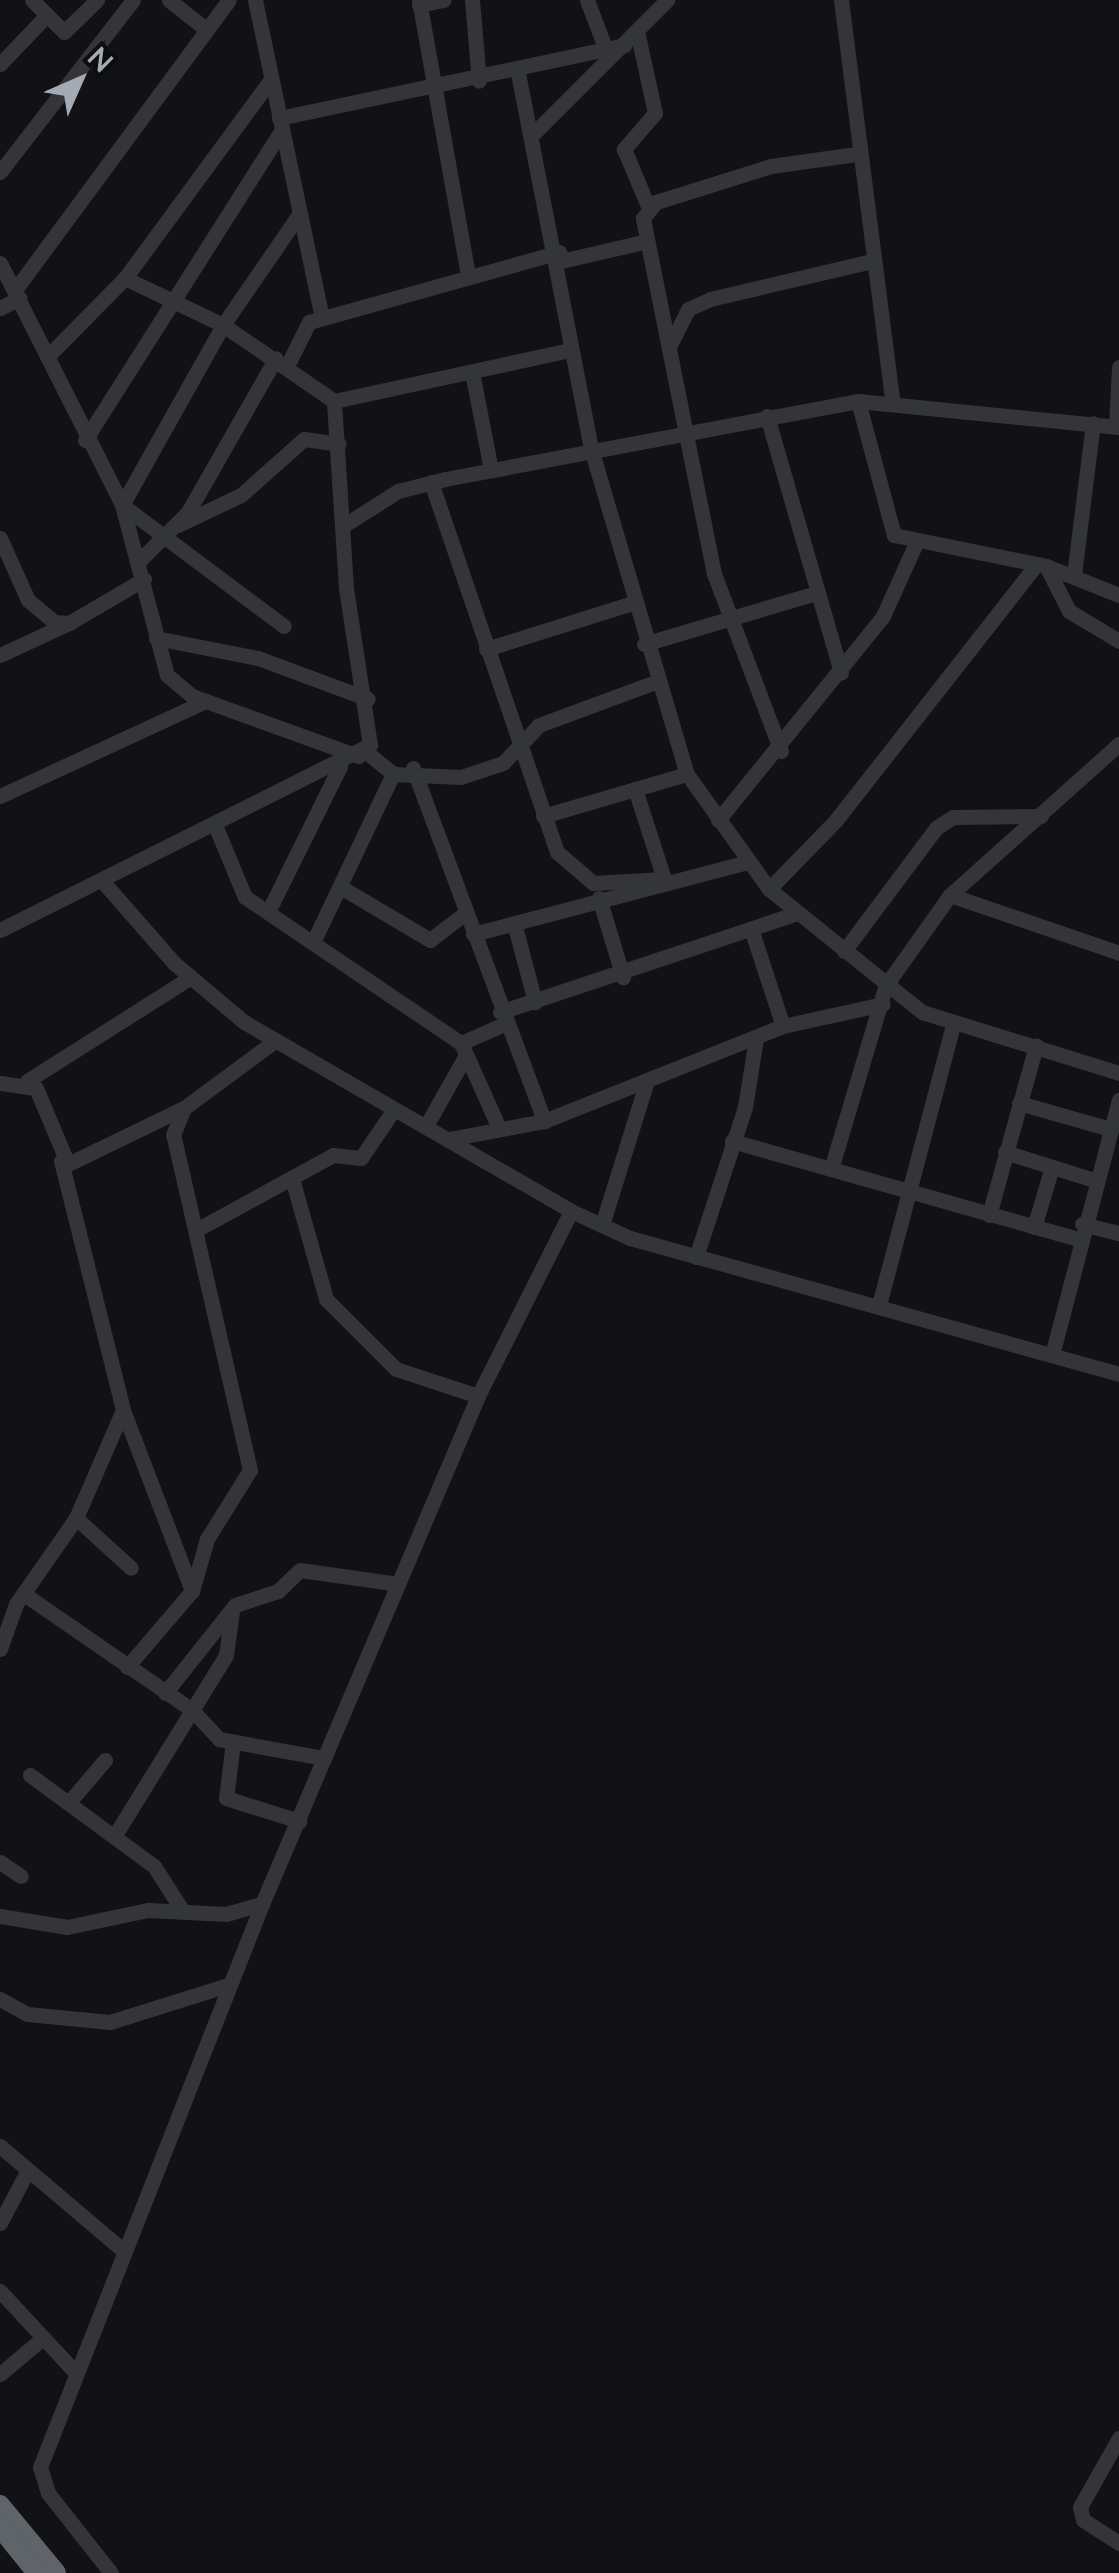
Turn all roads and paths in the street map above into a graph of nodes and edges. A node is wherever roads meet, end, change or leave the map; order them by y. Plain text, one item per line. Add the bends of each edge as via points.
1 (32, 0) edge
2 (97, 0) edge
3 (133, 0) edge
4 (168, 0) edge
5 (230, 0) edge
6 (254, 0) edge
7 (443, 0) edge
8 (472, 0) edge
9 (587, 0) edge
10 (667, 0) edge
11 (841, 0) edge
12 (419, 2) edge
13 (47, 14) junction
14 (207, 30) junction
15 (637, 32) junction
16 (624, 45) junction
17 (606, 50) junction
18 (0, 64) edge
19 (518, 73) junction
20 (271, 79) junction
21 (480, 81) junction
22 (432, 88) junction
23 (281, 123) junction
24 (532, 134) junction
25 (856, 154) junction
26 (0, 172) edge
27 (648, 206) junction
28 (300, 213) junction
29 (642, 242) junction
30 (560, 256) junction
31 (872, 261) junction
32 (0, 263) edge
33 (468, 276) junction
34 (125, 278) junction
35 (18, 294) junction
36 (167, 300) junction
37 (0, 308) edge
38 (322, 317) junction
39 (223, 325) junction
40 (670, 345) junction
41 (568, 350) junction
42 (50, 354) junction
43 (282, 361) junction
44 (1119, 366) edge
45 (472, 372) junction
46 (892, 398) junction
47 (334, 401) junction
48 (858, 401) junction
49 (767, 416) junction
50 (1093, 424) junction
51 (1118, 427) edge
52 (688, 436) junction
53 (85, 440) junction
54 (338, 444) junction
55 (592, 452) junction
56 (491, 470) junction
57 (431, 482) junction
58 (122, 505) junction
59 (346, 524) junction
60 (173, 529) junction
61 (0, 538) edge
62 (916, 543) junction
63 (140, 560) junction
64 (1041, 565) junction
65 (1074, 575) junction
66 (144, 579) junction
67 (816, 593) junction
68 (1119, 594) edge
69 (633, 603) junction
70 (729, 618) junction
71 (69, 623) junction
72 (284, 626) dead end
73 (156, 638) junction
74 (1119, 641) edge
75 (644, 644) junction
76 (486, 649) junction
77 (0, 654) edge
78 (841, 673) junction
79 (654, 682) junction
80 (368, 699) junction
81 (206, 701) junction
82 (1119, 744) edge
83 (518, 746) junction
84 (781, 751) junction
85 (361, 754) junction
86 (340, 766) junction
87 (413, 768) junction
88 (393, 774) junction
89 (687, 774) junction
90 (635, 789) junction
91 (0, 796) edge
92 (542, 816) junction
93 (1041, 816) junction
94 (718, 820) junction
95 (215, 825) junction
96 (744, 863) junction
97 (664, 879) junction
98 (104, 882) junction
99 (344, 889) junction
100 (769, 890) junction
101 (950, 895) junction
102 (599, 898) junction
103 (268, 912) junction
104 (464, 914) junction
105 (796, 914) junction
106 (514, 923) junction
107 (0, 930) edge
108 (473, 934) junction
109 (753, 935) junction
110 (316, 938) junction
111 (844, 951) junction
112 (1119, 953) edge
113 (191, 977) junction
114 (623, 977) junction
115 (886, 985) junction
116 (534, 1002) junction
117 (883, 1004) junction
118 (502, 1018) junction
119 (954, 1022) junction
120 (783, 1026) junction
121 (756, 1038) junction
122 (276, 1040) junction
123 (1036, 1046) junction
124 (463, 1048) junction
125 (1119, 1073) edge
126 (27, 1081) junction
127 (0, 1083) edge
128 (646, 1084) junction
129 (1119, 1100) edge
130 (1019, 1102) junction
131 (184, 1108) junction
132 (394, 1109) junction
133 (544, 1121) junction
134 (426, 1126) junction
135 (499, 1128) junction
136 (1110, 1129) junction
137 (449, 1139) junction
138 (732, 1142) junction
139 (1005, 1152) junction
140 (1111, 1156) edge
141 (61, 1161) junction
142 (1052, 1167) junction
143 (831, 1169) junction
144 (1094, 1180) junction
145 (293, 1182) junction
146 (910, 1190) junction
147 (571, 1211) junction
148 (989, 1215) junction
149 (602, 1225) junction
150 (1034, 1228) junction
151 (198, 1229) junction
152 (1080, 1232) junction
153 (1119, 1233) edge
154 (696, 1257) junction
155 (879, 1305) junction
156 (1052, 1355) junction
157 (1119, 1374) edge
158 (478, 1396) junction
159 (124, 1410) junction
160 (76, 1518) junction
161 (131, 1568) dead end
162 (190, 1581) junction
163 (398, 1584) junction
164 (24, 1594) junction
165 (232, 1611) junction
166 (0, 1649) edge
167 (126, 1667) junction
168 (166, 1693) junction
169 (192, 1710) junction
170 (233, 1742) junction
171 (324, 1758) junction
172 (105, 1760) dead end
173 (30, 1775) dead end
174 (70, 1801) junction
175 (299, 1821) junction
176 (115, 1835) junction
177 (0, 1862) edge
178 (21, 1876) dead end
179 (159, 1876) junction
180 (262, 1904) junction
181 (148, 1910) junction
182 (182, 1910) junction
183 (0, 1916) edge
184 (228, 1986) junction
185 (0, 1999) edge
186 (0, 2146) edge
187 (28, 2170) junction
188 (0, 2223) edge
189 (124, 2250) junction
190 (0, 2291) edge
191 (43, 2338) junction
192 (76, 2373) junction
193 (0, 2374) edge
194 (1119, 2438) edge
195 (0, 2505) edge
196 (0, 2528) edge
197 (1119, 2542) edge
198 (37, 2573) edge
199 (56, 2573) edge
200 (112, 2573) edge

1 - 13 street
2 - 13 street via 72,31
3 - 26 street
4 - 14 street
5 - 14 street
6 - 20 street
7 - 12 street
8 - 21 street
9 - 17 street
10 - 15 street
11 - 25 street
12 - 22 street
13 - 18 street
14 - 35 street
15 - 16 street
15 - 27 street via 655,113 624,149
16 - 17 street
16 - 24 street
17 - 19 street
19 - 21 street
19 - 24 street
20 - 23 street
20 - 34 street
21 - 22 street
22 - 23 street
22 - 33 street
23 - 28 street
23 - 36 street
24 - 30 street
25 - 27 street via 771,166
25 - 31 street
27 - 29 street
28 - 38 street
28 - 39 street
29 - 30 street
29 - 40 street
30 - 33 street
30 - 41 street via 575,337
31 - 40 street via 710,299 688,310
31 - 46 street
32 - 35 street
33 - 38 street
34 - 36 street
34 - 42 street
35 - 37 street
35 - 42 street
36 - 39 street
36 - 53 street
38 - 43 street via 302,328
39 - 43 street
39 - 58 street
40 - 52 street
41 - 45 street
41 - 55 street
42 - 53 street
43 - 47 street
43 - 60 street
44 - 51 street
45 - 47 street
45 - 56 street
46 - 48 street
46 - 50 street
47 - 54 street
48 - 49 street
48 - 62 street via 885,518 894,534
49 - 52 street
49 - 67 street
50 - 51 street
50 - 65 street
52 - 55 street
52 - 70 street
53 - 58 street
54 - 59 street
54 - 60 street via 304,439 240,495
55 - 56 street
55 - 69 street
56 - 57 street
57 - 59 street via 398,491
57 - 76 street
58 - 60 street
58 - 63 street
59 - 80 street via 346,588
60 - 63 street
60 - 72 street
61 - 71 street via 28,600
62 - 64 street
62 - 78 street via 883,616
63 - 66 street
64 - 65 street
64 - 74 street via 1069,611
64 - 100 street via 836,820
65 - 68 street
66 - 71 street
66 - 73 street
67 - 70 street
67 - 78 street
69 - 75 street
69 - 76 street
70 - 75 street
70 - 84 street
71 - 77 street
73 - 80 street via 258,658
73 - 81 street via 167,675
75 - 79 street
76 - 83 street
78 - 84 street
79 - 83 street via 539,725
79 - 89 street
80 - 85 street
81 - 85 street
81 - 91 street
82 - 93 street
83 - 87 street via 503,763 461,777
83 - 92 street
84 - 94 street
85 - 86 street
85 - 88 street
86 - 95 street
86 - 103 street
87 - 88 street
87 - 104 street
88 - 99 street
89 - 90 street
89 - 94 street
90 - 92 street
90 - 97 street
92 - 97 street via 557,852 594,883
93 - 101 street
93 - 111 street via 953,817 936,828
94 - 96 street
95 - 98 street
95 - 103 street via 244,897
96 - 97 street
96 - 100 street
97 - 102 street
98 - 107 street
98 - 113 street
99 - 104 street via 430,940
99 - 110 street
100 - 105 street
101 - 112 street
101 - 115 street
102 - 106 street
102 - 114 street
103 - 110 street
104 - 108 street
105 - 109 street
105 - 111 street
106 - 108 street
106 - 116 street
108 - 118 street
109 - 114 street
109 - 120 street
110 - 124 street
111 - 115 street
113 - 122 street
113 - 126 street
114 - 116 street
115 - 117 street
115 - 119 street
116 - 118 street
117 - 120 street
117 - 143 street
118 - 124 street
118 - 133 street
119 - 123 street
119 - 146 street
120 - 121 street
121 - 128 street
121 - 138 street
122 - 131 street
122 - 132 street
123 - 125 street
123 - 130 street
124 - 134 street
124 - 135 street
126 - 127 street
126 - 141 street via 42,1097
128 - 133 street
128 - 149 street
129 - 136 street
130 - 136 street
130 - 139 street
131 - 141 street
131 - 151 street via 173,1135
132 - 134 street
132 - 145 street via 361,1158 333,1155
133 - 135 street
134 - 137 street
135 - 137 street
136 - 140 street
137 - 147 street
138 - 143 street
138 - 154 street
139 - 142 street
139 - 148 street
140 - 144 street
141 - 159 street
142 - 144 street
142 - 150 street
143 - 146 street
144 - 152 street
145 - 151 street
145 - 158 street via 326,1299 396,1369
146 - 148 street
146 - 155 street
147 - 149 street
147 - 158 street
148 - 150 street
149 - 154 street
150 - 152 street
151 - 162 street via 250,1470
152 - 153 street
152 - 156 street
154 - 155 street
155 - 156 street
156 - 157 street
158 - 163 street
159 - 160 street
159 - 162 street
160 - 161 street
160 - 164 street
162 - 167 street
163 - 165 street via 300,1570
163 - 171 street
164 - 166 street
164 - 167 street
165 - 168 street
165 - 169 street via 226,1655
167 - 168 street
168 - 169 street
169 - 170 street via 214,1736
169 - 176 street
170 - 171 street
170 - 175 street via 226,1798
171 - 175 street
172 - 174 street
173 - 174 street
174 - 176 street
175 - 180 street
176 - 179 street
177 - 178 street
179 - 181 street
179 - 182 street
180 - 182 street via 226,1914
180 - 184 street
181 - 182 street
181 - 183 street via 67,1928
184 - 185 street via 110,2022 27,2014
184 - 189 street
186 - 187 street
187 - 188 street
187 - 189 street
189 - 192 street
190 - 191 street
191 - 192 street
191 - 193 street
192 - 200 street via 40,2467 48,2492
194 - 197 street via 1080,2507 1082,2520
195 - 199 highway
196 - 198 highway

